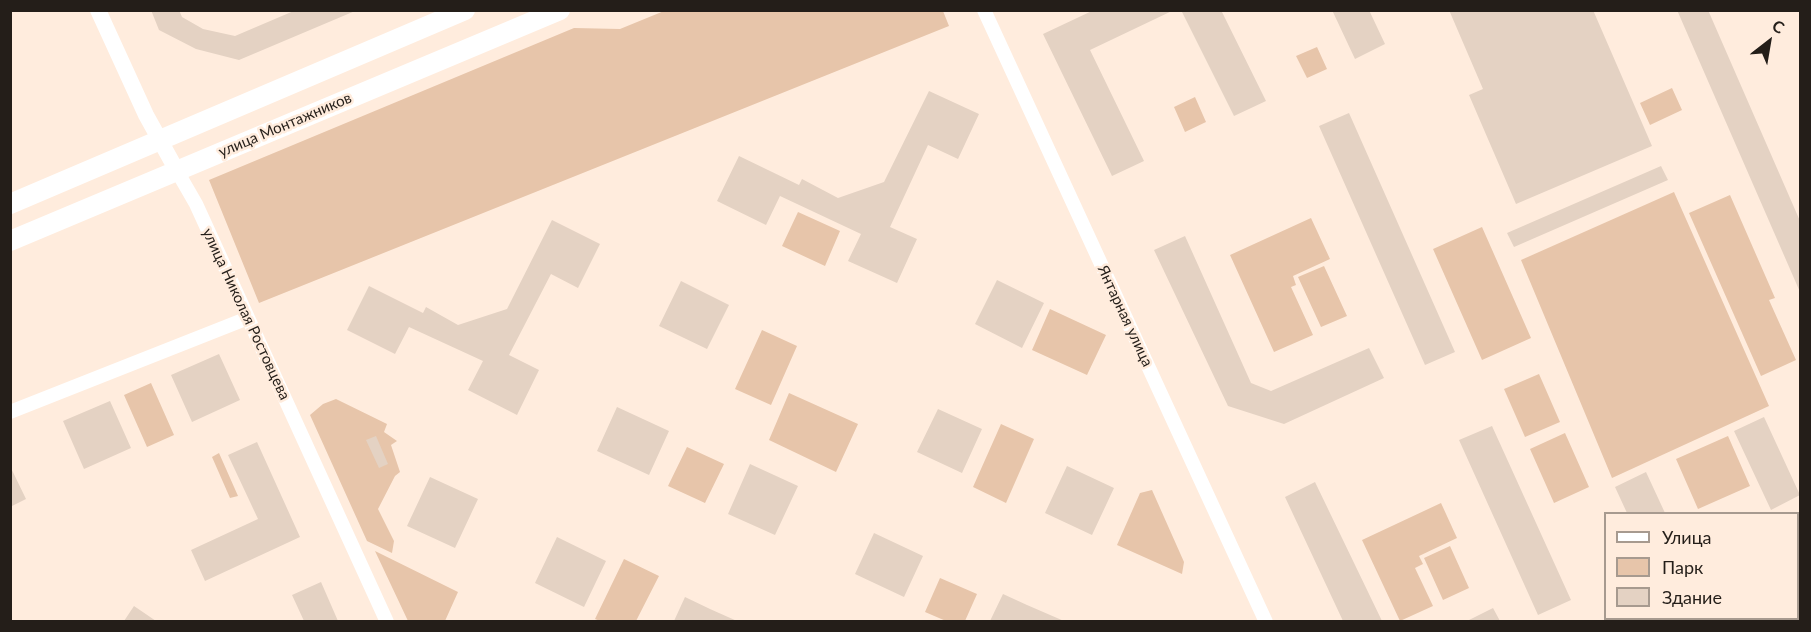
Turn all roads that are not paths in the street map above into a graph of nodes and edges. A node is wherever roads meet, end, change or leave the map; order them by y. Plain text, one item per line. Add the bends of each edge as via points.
1 (98, 10) edge
2 (465, 10) edge
3 (560, 10) edge
4 (984, 10) edge
5 (160, 140) junction
6 (177, 171) junction
7 (10, 204) edge
8 (10, 241) edge
9 (248, 318) junction
10 (10, 412) edge
11 (387, 621) edge
12 (1266, 621) edge

1 - 5 street, улица Николая Ростовцева
2 - 5 main road
3 - 6 main road, улица Монтажников
4 - 12 street, Янтарная улица
5 - 6 street, улица Николая Ростовцева
5 - 7 main road
6 - 8 main road, улица Монтажников
6 - 9 street, улица Николая Ростовцева
9 - 10 street
9 - 11 street, улица Николая Ростовцева

